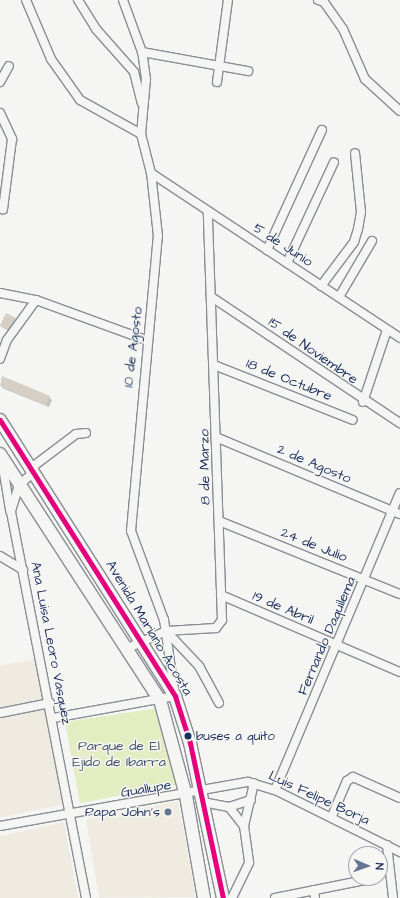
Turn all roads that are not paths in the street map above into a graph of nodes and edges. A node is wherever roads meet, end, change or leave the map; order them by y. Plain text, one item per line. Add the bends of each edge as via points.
1 (26, 0) edge
2 (78, 0) edge
3 (123, 0) edge
4 (228, 0) edge
5 (318, 0) edge
6 (142, 52) junction
7 (9, 66) dead end
8 (219, 67) junction
9 (248, 71) dead end
10 (1, 76) edge
11 (217, 82) dead end
12 (145, 111) junction
13 (400, 111) edge
14 (0, 113) edge
15 (322, 130) dead end
16 (141, 134) junction
17 (355, 153) dead end
18 (334, 162) dead end
19 (151, 173) junction
20 (3, 209) dead end
21 (208, 212) junction
22 (372, 241) dead end
23 (267, 250) junction
24 (287, 263) junction
25 (321, 286) junction
26 (0, 293) edge
27 (339, 297) junction
28 (212, 298) junction
29 (36, 300) junction
30 (387, 330) junction
31 (400, 338) edge
32 (146, 340) junction
33 (0, 359) edge
34 (214, 364) junction
35 (363, 402) junction
36 (0, 420) edge
37 (353, 420) dead end
38 (400, 423) edge
39 (86, 433) dead end
40 (218, 438) junction
41 (0, 455) edge
42 (32, 470) junction
43 (19, 485) junction
44 (400, 492) edge
45 (10, 512) junction
46 (396, 512) edge
47 (219, 521) junction
48 (0, 556) edge
49 (23, 570) junction
50 (365, 579) junction
51 (400, 594) edge
52 (222, 595) junction
53 (166, 631) junction
54 (142, 639) junction
55 (338, 645) junction
56 (128, 648) junction
57 (400, 672) edge
58 (175, 696) junction
59 (160, 700) junction
60 (50, 703) junction
61 (219, 703) dead end
62 (0, 713) edge
63 (53, 718) junction
64 (254, 783) junction
65 (275, 790) junction
66 (186, 796) junction
67 (202, 797) junction
68 (400, 798) edge
69 (252, 800) junction
70 (229, 808) junction
71 (71, 813) junction
72 (332, 816) junction
73 (0, 826) edge
74 (244, 826) junction
75 (387, 845) junction
76 (400, 852) edge
77 (389, 875) joint
78 (348, 885) edge
79 (314, 894) edge
80 (86, 898) edge
81 (204, 898) edge
82 (223, 898) edge
83 (232, 898) edge
84 (275, 898) edge
85 (392, 898) edge

1 - 16 street via 52,59 80,100
2 - 12 street via 96,29 134,72
3 - 6 street, 10 de Agosto
4 - 8 street
5 - 13 street via 324,2 343,29 365,79
6 - 8 street
6 - 12 street, 10 de Agosto via 146,79
7 - 10 street
8 - 9 street
8 - 11 street
12 - 16 street, 10 de Agosto
14 - 20 street via 12,139
15 - 23 street
16 - 19 street, 10 de Agosto
17 - 25 street via 362,212 358,229 354,242
18 - 24 street
19 - 21 street, 5 de Junio
19 - 32 street, 10 de Agosto via 158,236
21 - 23 street, 5 de Junio
21 - 28 street, 8 de Marzo
22 - 27 street
23 - 24 street, 5 de Junio
24 - 25 street, 5 de Junio
25 - 27 street, 5 de Junio
26 - 29 street
27 - 30 street, 5 de Junio
28 - 34 street, 8 de Marzo
28 - 35 street, 15 de Noviembre
29 - 32 street
29 - 33 street via 7,340
30 - 31 street, 5 de Junio
30 - 35 street
32 - 53 street, 10 de Agosto via 130,531
34 - 37 street, 18 de Octubre
34 - 40 street, 8 de Marzo
35 - 38 street, 15 de Noviembre
36 - 42 highway, Avenida Mariano Acosta
39 - 42 street via 76,434
40 - 46 street, 2 de Agosto
40 - 47 street, 8 de Marzo
41 - 43 highway, Avenida Mariano Acosta
41 - 45 street, Ana Luisa Leoro Vasquez
42 - 43 street
42 - 54 highway, Avenida Mariano Acosta
43 - 45 street
43 - 56 highway, Avenida Mariano Acosta
44 - 46 street, Fernando Daquilema
45 - 49 street, Ana Luisa Leoro Vasquez
46 - 50 street, Fernando Daquilema
47 - 50 street, 24 de Julio
47 - 52 street, 8 de Marzo
48 - 49 street
49 - 60 street, Ana Luisa Leoro Vasquez
50 - 51 street, 24 de Julio
50 - 55 street, Fernando Daquilema
52 - 53 street, 8 de Marzo via 222,620 216,628
52 - 55 street, 19 de Abril
53 - 54 street, 8 de Marzo
53 - 58 street, 10 de Agosto
53 - 61 street via 199,666
54 - 56 street, 8 de Marzo
54 - 58 highway, Avenida Mariano Acosta
55 - 57 street, 19 de Abril
55 - 65 street, Fernando Daquilema
56 - 59 highway, Avenida Mariano Acosta
58 - 59 street
58 - 67 highway, Avenida Mariano Acosta via 184,717
59 - 63 street
59 - 66 highway, Avenida Mariano Acosta
60 - 62 street
60 - 63 street, Ana Luisa Leoro Vasquez
63 - 71 street, Ana Luisa Leoro Vasquez
64 - 65 street, Luis Felipe Borja
64 - 67 street, Luis Felipe Borja
64 - 69 street
65 - 72 street, Luis Felipe Borja
66 - 67 street, Guallupe
66 - 71 street, Guallupe
66 - 81 highway, Avenida Mariano Acosta
67 - 70 street
67 - 82 highway, Avenida Mariano Acosta
68 - 72 street via 353,777 347,781
69 - 70 street
69 - 74 street
70 - 74 street
71 - 73 street, Guallupe
71 - 80 street, Ana Luisa Leoro Vasquez
72 - 75 street, Luis Felipe Borja
74 - 83 street via 249,864
75 - 76 street, Luis Felipe Borja
75 - 77 street
77 - 85 street
78 - 79 street
79 - 84 street

